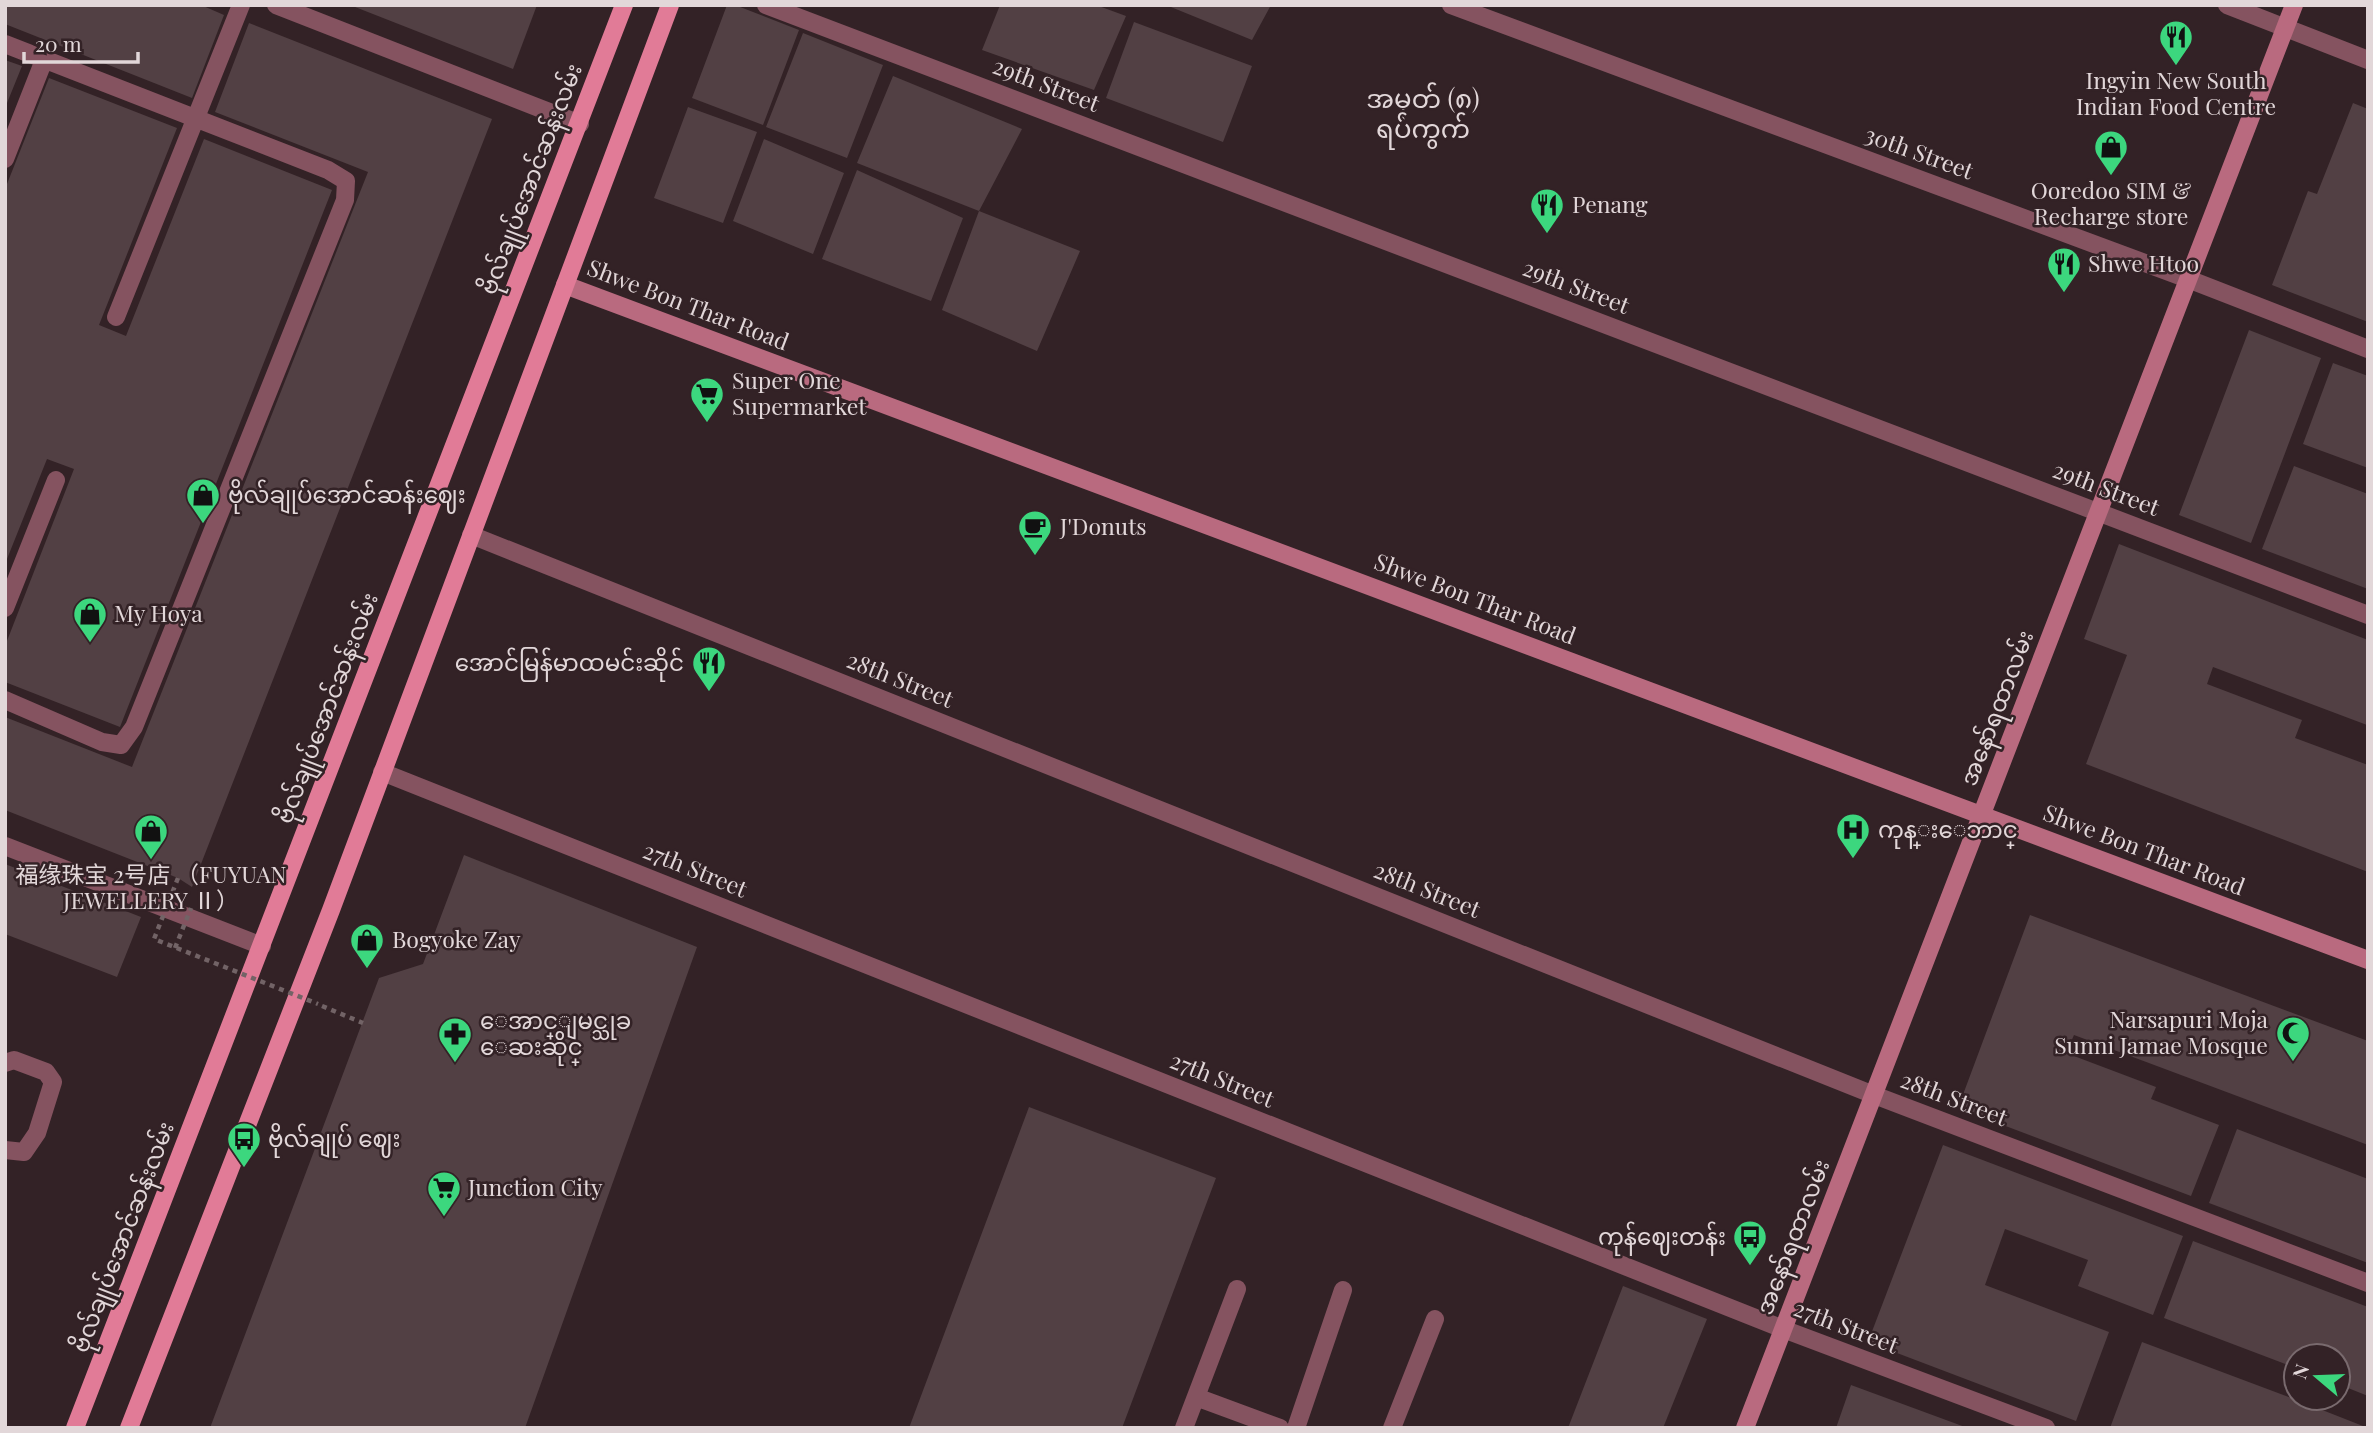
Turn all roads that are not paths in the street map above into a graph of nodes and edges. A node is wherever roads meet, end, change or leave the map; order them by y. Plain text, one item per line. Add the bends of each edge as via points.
1 (241, 5) edge
2 (276, 5) edge
3 (624, 5) edge
4 (670, 5) edge
5 (766, 5) edge
6 (1451, 5) edge
7 (2227, 5) edge
8 (2294, 5) edge
9 (2285, 28) junction
10 (5, 44) edge
11 (44, 60) junction
12 (2368, 60) edge
13 (195, 120) junction
14 (579, 124) junction
15 (5, 159) edge
16 (2188, 279) junction
17 (565, 285) junction
18 (116, 317) dead end
19 (2368, 349) edge
20 (56, 480) dead end
21 (2098, 512) junction
22 (471, 535) junction
23 (5, 608) edge
24 (2368, 615) edge
25 (5, 700) edge
26 (382, 772) junction
27 (1982, 815) junction
28 (5, 846) edge
29 (262, 946) junction
30 (2368, 960) edge
31 (5, 1063) edge
32 (1874, 1095) junction
33 (5, 1150) edge
34 (2368, 1283) edge
35 (1237, 1289) dead end
36 (1343, 1290) dead end
37 (1435, 1320) dead end
38 (1783, 1329) junction
39 (1196, 1397) junction
40 (75, 1428) edge
41 (129, 1428) edge
42 (1184, 1428) edge
43 (1280, 1428) edge
44 (1296, 1428) edge
45 (1392, 1428) edge
46 (1745, 1428) edge
47 (2046, 1428) edge

1 - 13 street
2 - 14 street
3 - 14 main road, ဗိုလ်ချုပ်အောင်ဆန်းလမ်း
4 - 17 main road
5 - 21 street, 29th Street
6 - 16 street, 30th Street
7 - 9 street
8 - 9 main road, အနော်ရထာလမ်း
9 - 12 street
9 - 16 main road, အနော်ရထာလမ်း
10 - 11 street
11 - 13 street
11 - 15 street
13 - 18 street
13 - 25 street via 328,170 346,181 345,200 134,727 121,745 102,742
14 - 29 main road, ဗိုလ်ချုပ်အောင်ဆန်းလမ်း
16 - 19 street, 30th Street
16 - 21 main road, အနော်ရထာလမ်း
17 - 22 main road
17 - 27 main road, Shwe Bon Thar Road
20 - 23 street
21 - 24 street, 29th Street
21 - 27 main road, အနော်ရထာလမ်း
22 - 26 main road
22 - 32 street, 28th Street
26 - 38 street, 27th Street
26 - 41 main road
27 - 30 main road, Shwe Bon Thar Road
27 - 32 main road, အနော်ရထာလမ်း
28 - 29 street
29 - 40 main road, ဗိုလ်ချုပ်အောင်ဆန်းလမ်း
31 - 33 street via 14,1060 46,1072 53,1082 37,1133 24,1152
32 - 34 street, 28th Street
32 - 38 main road, အနော်ရထာလမ်း
35 - 39 street
36 - 44 street
37 - 45 street
38 - 46 main road, အနော်ရထာလမ်း
38 - 47 street, 27th Street
39 - 42 street
39 - 43 street

